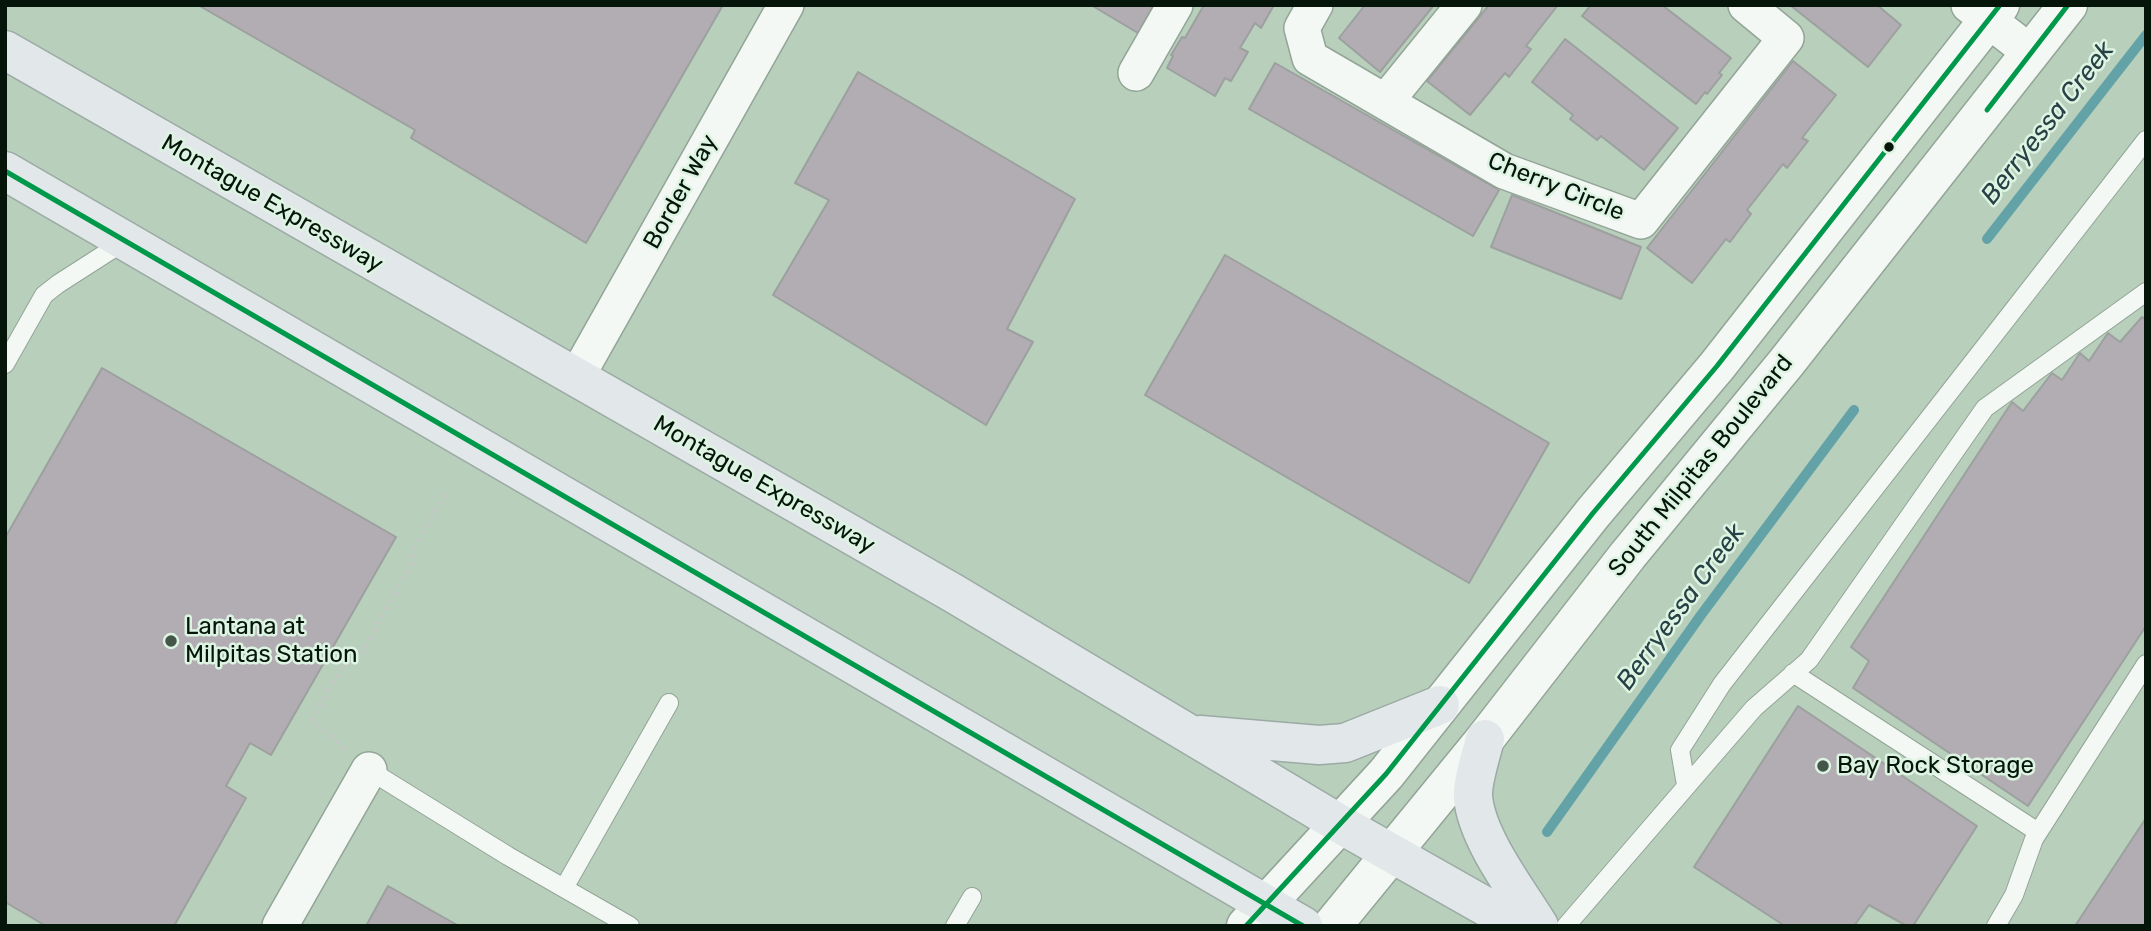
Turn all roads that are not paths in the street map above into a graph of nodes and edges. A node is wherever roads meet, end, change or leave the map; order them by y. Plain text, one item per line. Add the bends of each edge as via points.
1 (786, 5) edge
2 (1175, 5) edge
3 (1315, 5) edge
4 (1464, 5) edge
5 (1746, 5) edge
6 (2068, 5) edge
7 (1986, 10) edge
8 (5, 50) edge
9 (2031, 54) junction
10 (1136, 73) dead end
11 (1386, 101) junction
12 (2146, 140) edge
13 (5, 171) edge
14 (125, 242) junction
15 (2146, 292) edge
16 (5, 364) edge
17 (576, 379) junction
18 (2146, 664) edge
19 (1793, 673) junction
20 (669, 703) dead end
21 (1440, 705) junction
22 (1191, 734) junction
23 (1485, 739) junction
24 (369, 771) joint
25 (1686, 785) junction
26 (1340, 824) junction
27 (2038, 832) junction
28 (1392, 855) junction
29 (564, 888) junction
30 (972, 897) dead end
31 (1255, 915) edge
32 (281, 926) edge
33 (630, 926) edge
34 (955, 926) edge
35 (1303, 926) edge
36 (1332, 926) edge
37 (1520, 926) edge
38 (1539, 926) edge
39 (1566, 926) edge
40 (1996, 926) edge

1 - 17 street, Border Way
2 - 10 street
3 - 11 street, Cherry Circle via 1302,28 1311,58
4 - 11 street
5 - 11 street, Cherry Circle via 1786,38 1641,221 1504,171
6 - 9 main road, South Milpitas Boulevard
7 - 9 street
7 - 21 main road, South Milpitas Boulevard via 1717,366
8 - 17 highway, Montague Expressway
9 - 23 main road, South Milpitas Boulevard
12 - 25 lane via 1722,684 1680,750
13 - 14 highway
14 - 16 lane via 44,295
14 - 31 highway
15 - 19 lane via 1985,408 1809,660
17 - 22 highway, Montague Expressway
18 - 27 lane
19 - 25 lane via 1754,708
19 - 27 lane
20 - 29 lane
21 - 22 highway via 1345,743
21 - 26 main road, South Milpitas Boulevard
22 - 26 highway, Montague Expressway
23 - 28 main road, South Milpitas Boulevard
23 - 38 highway via 1473,795 1478,822
24 - 29 lane
24 - 32 street
25 - 39 lane
26 - 28 highway, Montague Expressway
26 - 31 main road, South Milpitas Boulevard
27 - 40 lane via 2014,895
28 - 36 main road, South Milpitas Boulevard
28 - 37 highway, Montague Expressway
29 - 33 lane
30 - 34 lane
31 - 35 highway

